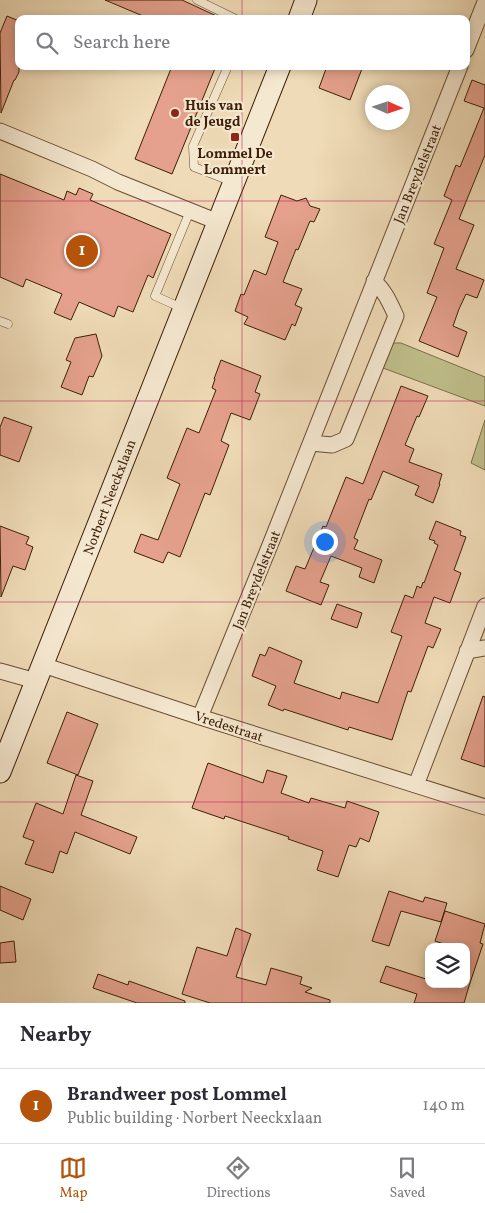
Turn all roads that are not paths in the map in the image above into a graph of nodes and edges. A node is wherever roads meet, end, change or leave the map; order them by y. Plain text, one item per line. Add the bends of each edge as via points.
1 (197, 0) edge
2 (306, 0) edge
3 (485, 2) edge
4 (228, 15) edge
5 (300, 15) edge
6 (470, 40) edge
7 (226, 70) edge
8 (278, 70) edge
9 (458, 70) edge
10 (0, 131) edge
11 (234, 182) junction
12 (190, 212) junction
13 (218, 222) junction
14 (374, 282) junction
15 (184, 309) junction
16 (0, 321) edge
17 (8, 324) dead end
18 (311, 443) junction
19 (485, 606) edge
20 (485, 648) edge
21 (467, 651) junction
22 (0, 670) edge
23 (40, 673) junction
24 (200, 717) junction
25 (0, 772) edge
26 (416, 785) junction
27 (485, 807) edge

1 - 4 lane
2 - 5 main road
3 - 6 street
7 - 11 lane via 193,146 194,167
8 - 11 main road, Norbert Neeckxlaan
9 - 14 street, Jan Breydelstraat
10 - 12 street
11 - 13 main road, Norbert Neeckxlaan
12 - 13 street
12 - 15 lane via 155,296
13 - 15 main road, Norbert Neeckxlaan
14 - 18 street, Jan Breydelstraat
14 - 18 street via 389,299 396,316 346,439 332,445
15 - 23 main road, Norbert Neeckxlaan
16 - 17 lane
18 - 24 street, Jan Breydelstraat
19 - 21 street
20 - 21 street
21 - 26 street
22 - 23 street, Vredestraat
23 - 24 street, Vredestraat
23 - 25 main road, Norbert Neeckxlaan
24 - 26 street, Vredestraat
26 - 27 street, Vredestraat

